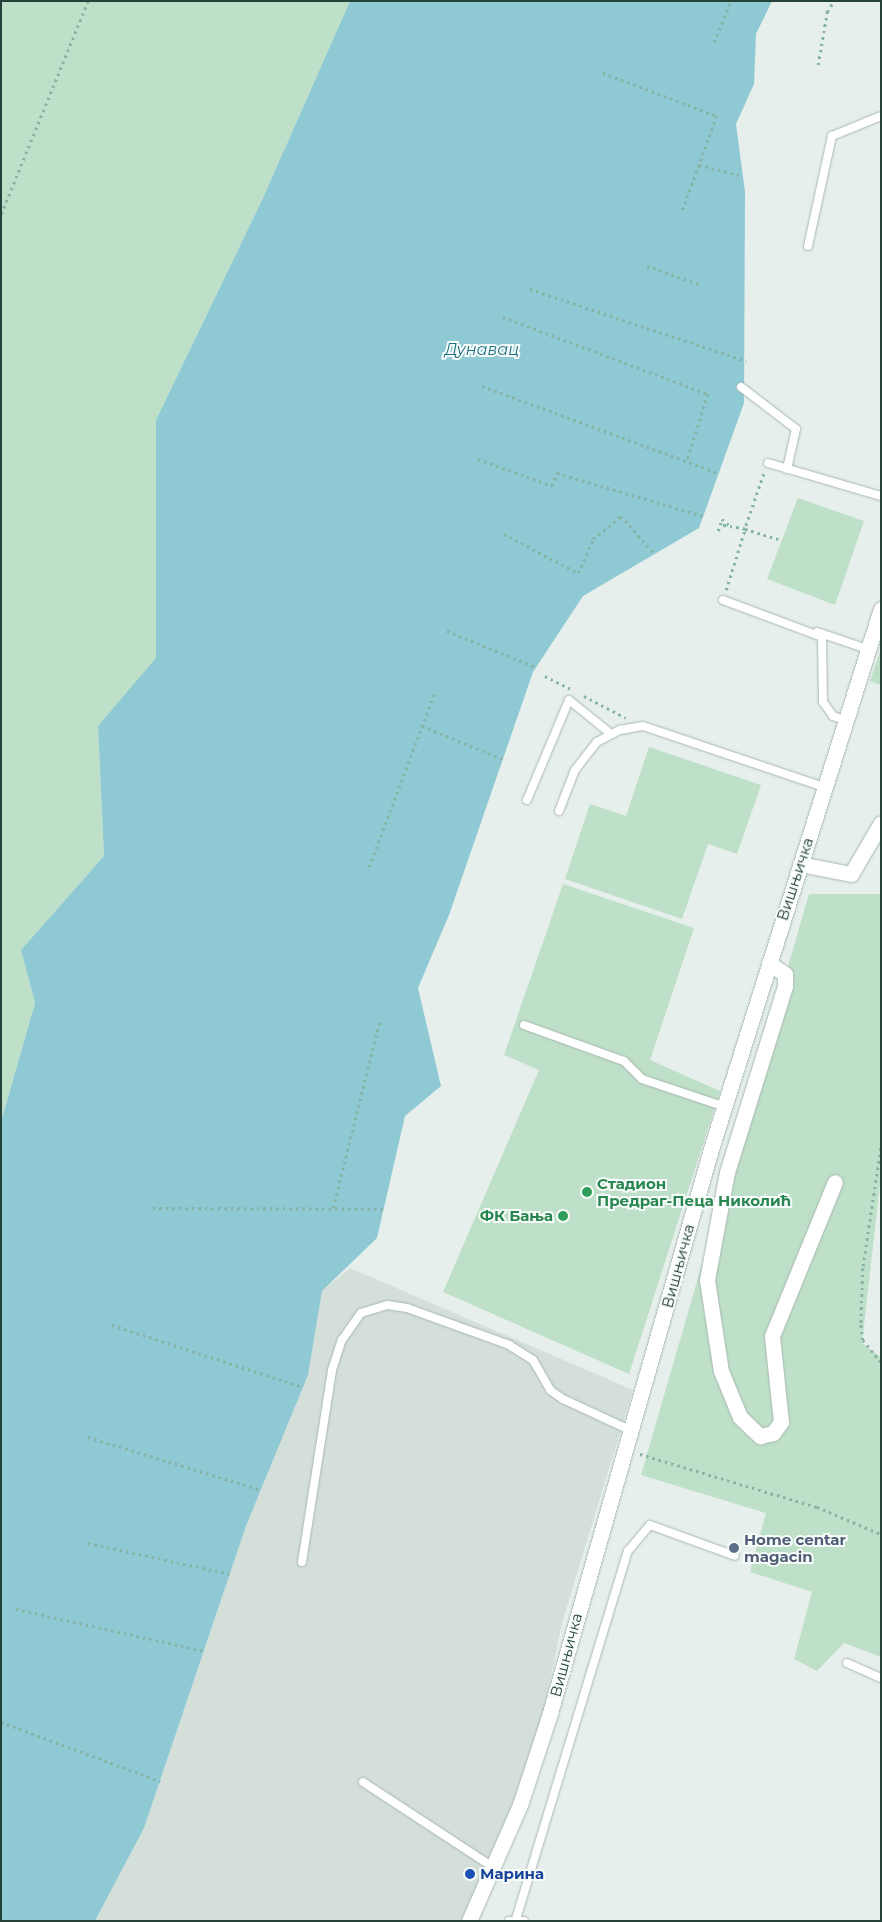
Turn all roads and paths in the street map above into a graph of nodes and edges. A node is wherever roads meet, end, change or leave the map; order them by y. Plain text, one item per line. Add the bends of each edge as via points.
1 (88, 1) edge
2 (731, 1) edge
3 (834, 1) edge
4 (714, 42) dead end
5 (818, 64) dead end
6 (603, 73) dead end
7 (881, 116) edge
8 (699, 165) junction
9 (743, 176) dead end
10 (682, 212) dead end
11 (1, 214) edge
12 (808, 246) dead end
13 (647, 266) dead end
14 (701, 285) dead end
15 (530, 290) dead end
16 (503, 317) dead end
17 (746, 361) dead end
18 (482, 386) dead end
19 (741, 387) dead end
20 (478, 459) dead end
21 (687, 461) junction
22 (768, 463) joint
23 (787, 469) junction
24 (719, 473) dead end
25 (881, 496) edge
26 (703, 516) dead end
27 (729, 525) junction
28 (720, 526) junction
29 (746, 529) junction
30 (718, 531) dead end
31 (504, 534) dead end
32 (782, 540) dead end
33 (655, 554) dead end
34 (722, 600) joint
35 (881, 609) edge
36 (447, 631) dead end
37 (815, 632) junction
38 (867, 649) junction
39 (535, 667) dead end
40 (545, 676) dead end
41 (434, 694) dead end
42 (844, 720) junction
43 (422, 726) junction
44 (643, 726) junction
45 (611, 734) junction
46 (503, 758) dead end
47 (824, 788) junction
48 (527, 800) dead end
49 (559, 811) dead end
50 (881, 823) edge
51 (800, 864) junction
52 (369, 867) dead end
53 (769, 963) junction
54 (380, 1019) dead end
55 (524, 1025) dead end
56 (725, 1107) junction
57 (881, 1148) edge
58 (835, 1182) dead end
59 (153, 1208) dead end
60 (333, 1208) junction
61 (384, 1209) dead end
62 (112, 1325) dead end
63 (881, 1362) edge
64 (303, 1387) dead end
65 (632, 1431) junction
66 (88, 1437) dead end
67 (626, 1450) junction
68 (261, 1490) dead end
69 (881, 1534) edge
70 (88, 1543) dead end
71 (735, 1556) dead end
72 (302, 1562) dead end
73 (230, 1574) dead end
74 (16, 1609) dead end
75 (204, 1651) dead end
76 (847, 1663) dead end
77 (881, 1678) edge
78 (1, 1722) edge
79 (160, 1781) dead end
80 (363, 1782) dead end
81 (494, 1867) junction
82 (513, 1920) edge
83 (469, 1921) edge
84 (524, 1921) edge

1 - 11 path
2 - 4 path
3 - 5 path via 827,12
6 - 8 path via 717,116
7 - 12 lane via 832,136
8 - 9 path
8 - 10 path
13 - 14 path
15 - 17 path
16 - 21 path via 708,394
18 - 21 path
19 - 23 lane via 796,429
20 - 26 path via 552,486 557,473
21 - 24 path
22 - 23 lane
22 - 29 path
23 - 25 lane
27 - 28 path
27 - 28 path via 723,517
27 - 29 path
28 - 30 path
29 - 32 path
29 - 34 path
31 - 33 path via 578,573 593,539 621,516
34 - 37 lane
35 - 38 street, Вишњичка
36 - 39 path
37 - 38 lane
37 - 42 lane via 825,645 823,702 833,716
38 - 42 street, Вишњичка
40 - 44 path
41 - 43 path
42 - 47 street, Вишњичка
43 - 46 path
43 - 52 path
44 - 45 lane
44 - 47 lane
45 - 48 lane via 569,700
45 - 49 lane via 583,757
47 - 51 street, Вишњичка
50 - 51 street via 851,874
51 - 53 street, Вишњичка
53 - 56 street, Вишњичка
53 - 58 street via 785,974 785,986 727,1172 707,1280 720,1371 740,1417 760,1436 773,1433 781,1422 772,1336
54 - 60 path
55 - 56 lane via 624,1061 642,1080
56 - 65 street, Вишњичка
57 - 63 path via 861,1303 863,1340
59 - 60 path
60 - 61 path
62 - 64 path
65 - 67 street, Вишњичка
65 - 72 lane via 563,1399 547,1386 533,1360 509,1345 407,1308 388,1305 361,1313 342,1340 332,1370
66 - 68 path
67 - 69 path via 817,1507
67 - 81 street, Вишњичка via 542,1740
70 - 73 path
71 - 82 lane via 650,1526 628,1551
74 - 75 path
76 - 77 lane
78 - 79 path
80 - 81 lane
81 - 83 street, Вишњичка
82 - 84 lane

